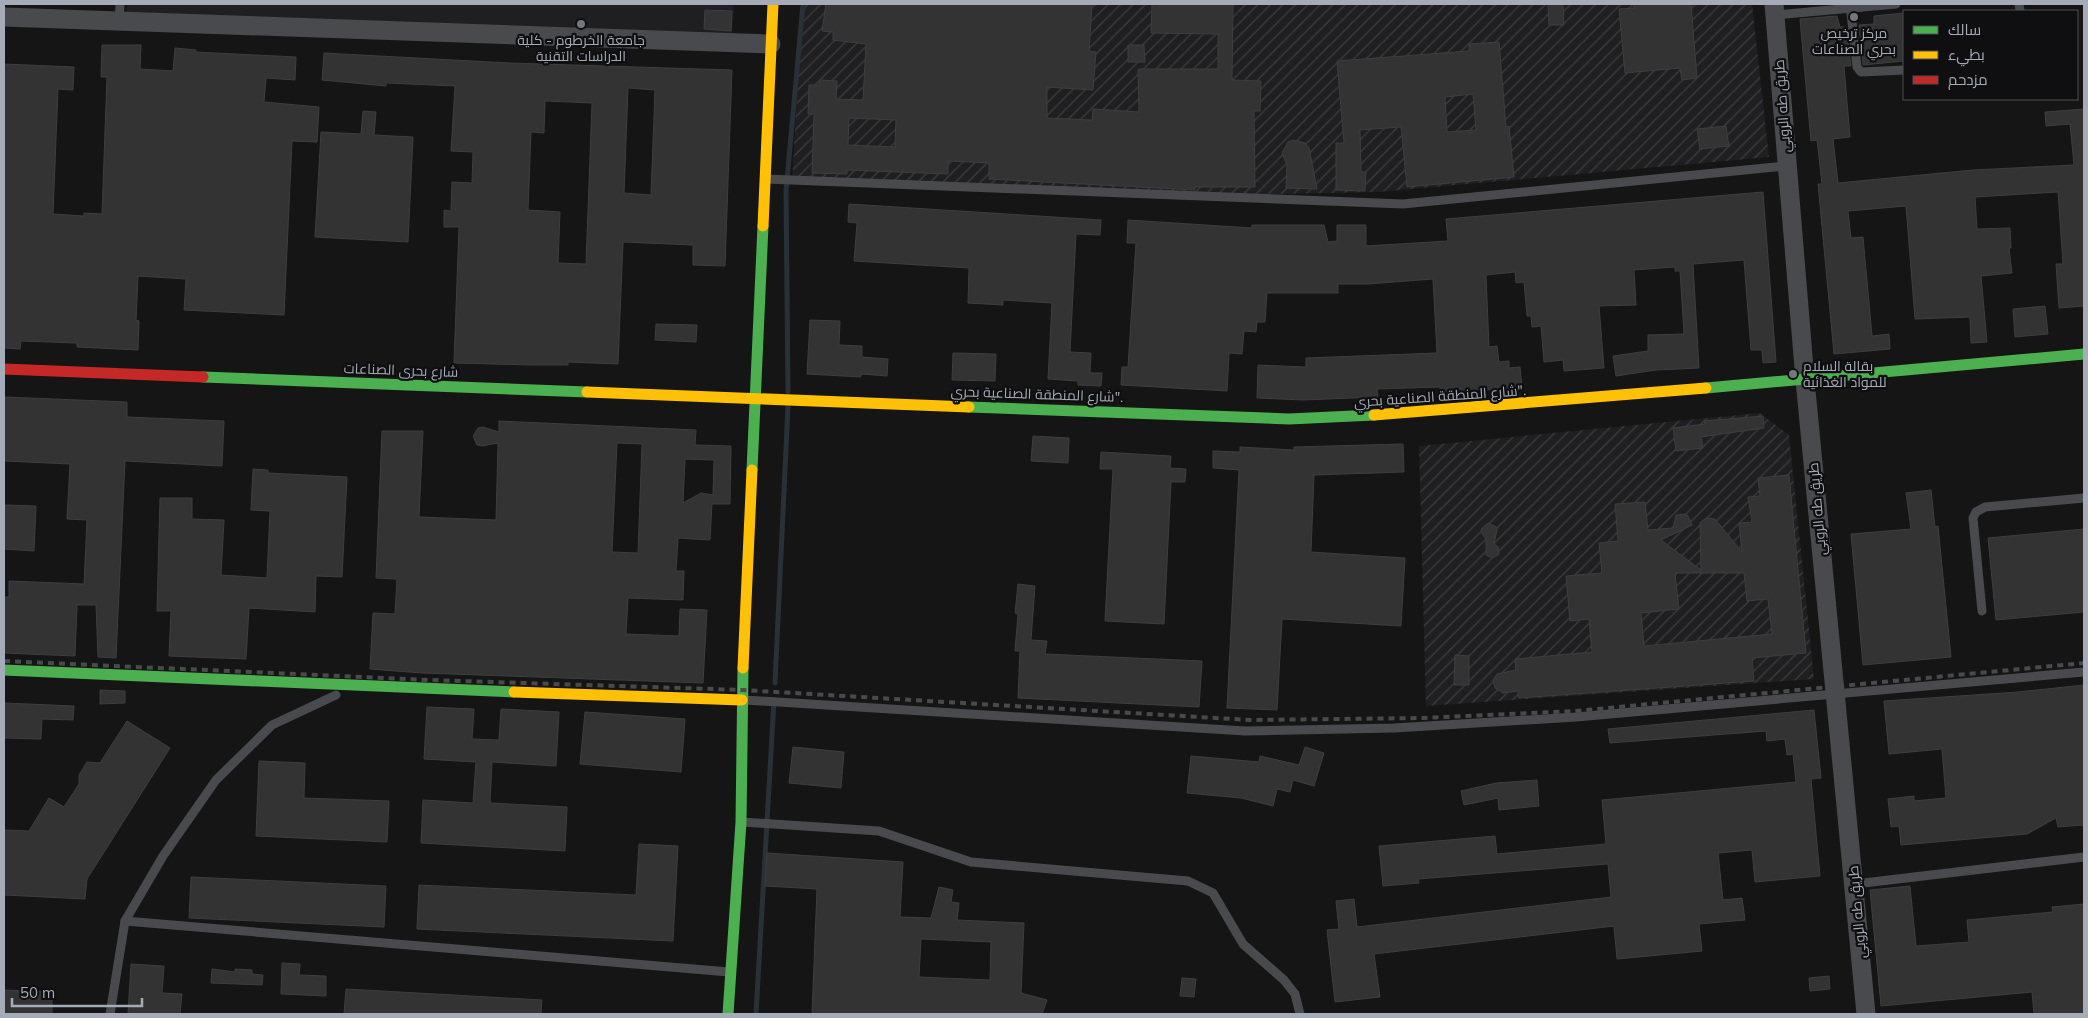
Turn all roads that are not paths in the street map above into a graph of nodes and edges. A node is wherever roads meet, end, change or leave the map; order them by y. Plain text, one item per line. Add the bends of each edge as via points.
1 (120, 4) edge
2 (773, 4) edge
3 (1896, 4) edge
4 (1850, 6) edge
5 (1774, 9) edge
6 (4, 17) edge
7 (119, 22) junction
8 (771, 44) junction
9 (1903, 70) edge
10 (1786, 166) junction
11 (765, 179) junction
12 (2084, 354) edge
13 (4, 368) edge
14 (1805, 380) junction
15 (755, 397) junction
16 (796, 399) joint
17 (2084, 498) edge
18 (1982, 611) dead end
19 (4, 670) edge
20 (2084, 672) edge
21 (352, 687) junction
22 (1835, 695) junction
23 (742, 700) junction
24 (741, 822) junction
25 (2084, 857) edge
26 (1855, 884) junction
27 (125, 922) junction
28 (732, 972) junction
29 (110, 1014) edge
30 (728, 1014) edge
31 (1300, 1014) edge
32 (1866, 1014) edge

1 - 7 lane
2 - 8 street
3 - 4 lane
4 - 5 lane
4 - 9 lane via 1857,67 1862,72
5 - 10 street, طريق طه الروبي
6 - 7 street
7 - 8 street
8 - 11 street
10 - 11 lane via 1403,204
10 - 14 street, طريق طه الروبي
11 - 15 street
12 - 14 street, شارع المنطقة الصناعية بحري".
13 - 15 street, شارع بحرى الصناعات
14 - 16 street, شارع المنطقة الصناعية بحري". via 1428,412 1289,419
14 - 22 street, طريق طه الروبي
15 - 16 street, شارع بحرى الصناعات
15 - 23 street
17 - 18 lane via 1985,507 1976,512 1973,518
19 - 21 street
20 - 22 lane
21 - 23 street
21 - 27 lane via 272,725 216,780 163,856
22 - 23 lane via 1458,726 1245,731
22 - 26 street, طريق طه الروبي
23 - 24 street
24 - 28 street
24 - 31 lane via 879,831 971,862 1188,881 1213,893 1243,944 1296,994
25 - 26 lane
26 - 32 street, طريق طه الروبي
27 - 28 lane
27 - 29 lane
28 - 30 street

